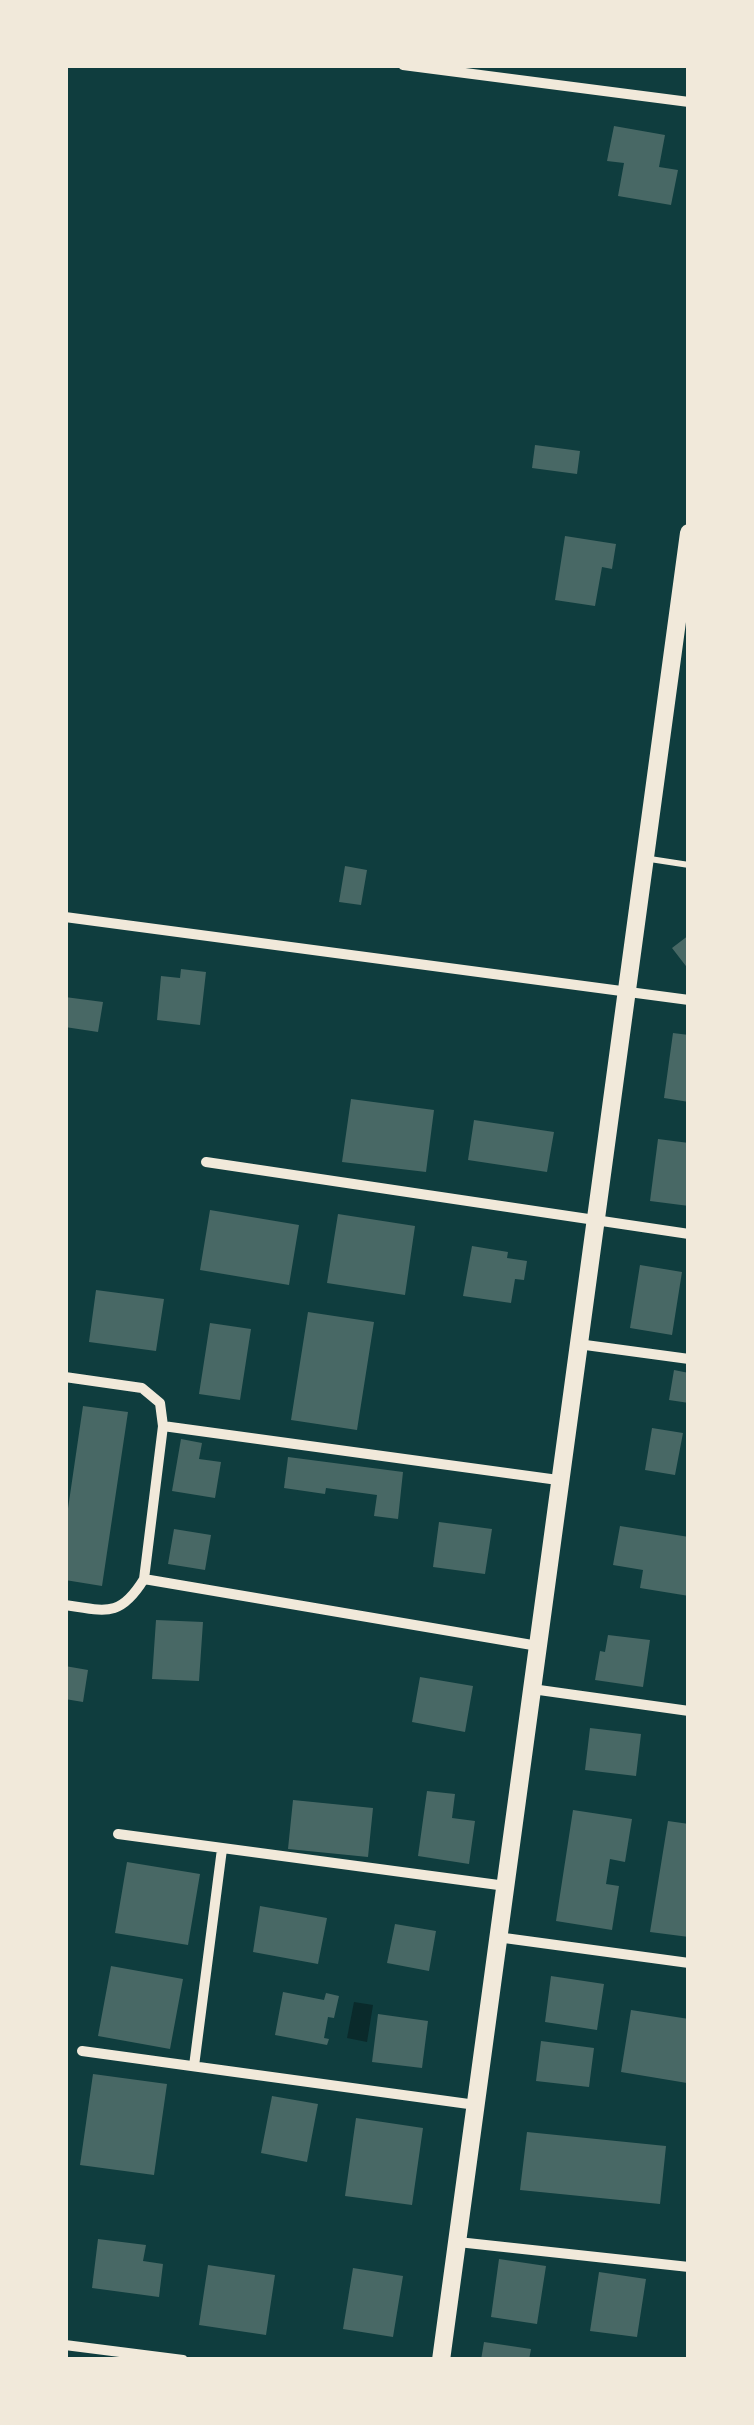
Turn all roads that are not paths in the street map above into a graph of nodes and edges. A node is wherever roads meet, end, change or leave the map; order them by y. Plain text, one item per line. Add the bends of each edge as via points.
1 (403, 65) edge
2 (689, 102) edge
3 (689, 533) edge
4 (644, 858) junction
5 (689, 865) edge
6 (65, 917) edge
7 (625, 991) junction
8 (689, 1000) edge
9 (206, 1162) dead end
10 (595, 1221) junction
11 (689, 1234) edge
12 (578, 1344) junction
13 (689, 1360) edge
14 (65, 1377) edge
15 (163, 1426) junction
16 (558, 1480) junction
17 (144, 1579) junction
18 (65, 1605) edge
19 (538, 1646) junction
20 (532, 1689) junction
21 (689, 1711) edge
22 (118, 1834) dead end
23 (222, 1850) junction
24 (506, 1886) junction
25 (498, 1937) junction
26 (689, 1963) edge
27 (82, 2050) dead end
28 (194, 2066) junction
29 (476, 2105) junction
30 (458, 2242) junction
31 (689, 2267) edge
32 (65, 2344) edge
33 (183, 2360) edge
34 (441, 2360) edge

1 - 2 street
3 - 4 street
4 - 5 lane
4 - 7 street
6 - 7 street
7 - 8 street
7 - 10 street
9 - 10 street
10 - 11 street
10 - 12 street
12 - 13 street
12 - 16 street
14 - 15 street via 142,1388 160,1403
15 - 16 street
15 - 17 street
16 - 19 street
17 - 18 street via 130,1601 106,1611
17 - 19 street
19 - 20 street
20 - 21 street
20 - 24 street
22 - 23 street
23 - 24 street
23 - 28 street
24 - 25 street
25 - 26 street
25 - 29 street
27 - 28 street
28 - 29 street
29 - 30 street
30 - 31 street
30 - 34 street
32 - 33 street

